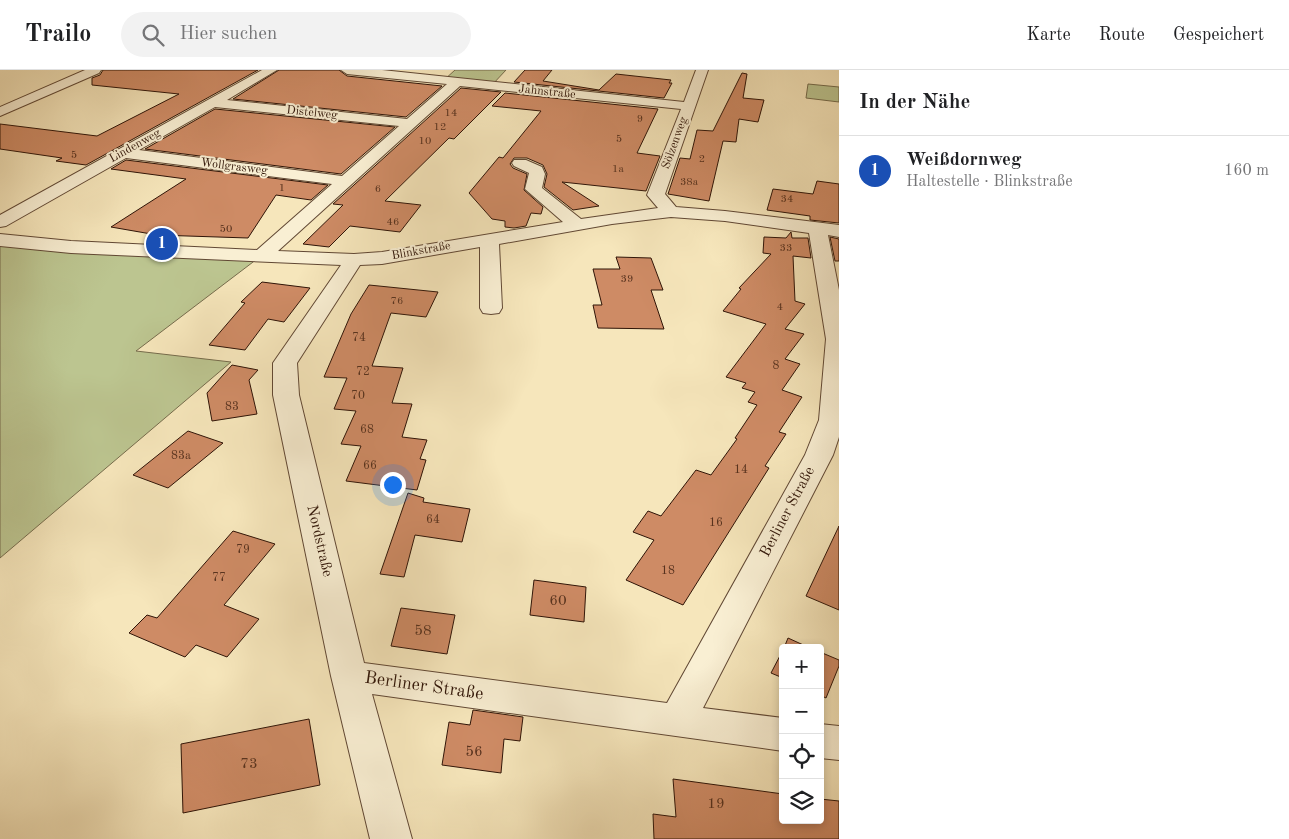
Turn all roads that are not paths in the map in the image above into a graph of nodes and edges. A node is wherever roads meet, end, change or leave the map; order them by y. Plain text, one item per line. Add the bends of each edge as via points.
1 (95, 70) edge
2 (270, 70) edge
3 (347, 70) edge
4 (702, 70) edge
5 (506, 75) dead end
6 (457, 82) junction
7 (495, 86) junction
8 (214, 103) junction
9 (688, 106) junction
10 (0, 112) edge
11 (410, 123) junction
12 (123, 153) junction
13 (520, 163) dead end
14 (346, 181) junction
15 (670, 212) junction
16 (0, 222) edge
17 (578, 225) junction
18 (829, 230) edge
19 (0, 240) edge
20 (489, 240) junction
21 (260, 257) junction
22 (354, 260) junction
23 (490, 308) dead end
24 (349, 676) junction
25 (677, 720) junction
26 (779, 734) edge
27 (824, 741) edge
28 (839, 743) edge
29 (390, 839) edge

1 - 10 street
2 - 8 street, Lindenweg
3 - 6 street, Jahnstraße
4 - 9 street, Sölzenweg
5 - 7 street
6 - 7 street, Jahnstraße
6 - 11 street
7 - 9 street, Jahnstraße
8 - 11 street, Distelweg
8 - 12 street, Lindenweg
9 - 15 street, Sölzenweg via 656,196
11 - 14 street
12 - 14 street, Wollgrasweg
12 - 16 street, Lindenweg
13 - 17 street via 536,170 533,188 539,195
14 - 21 street
15 - 17 street, Blinkstraße
15 - 18 street, Blinkstraße
17 - 20 street, Blinkstraße
18 - 25 street, Berliner Straße via 837,339 832,420 819,455
19 - 21 street, Blinkstraße
20 - 22 street, Blinkstraße
20 - 23 street
21 - 22 street, Blinkstraße
22 - 24 street, Nordstraße via 285,363 284,380
24 - 25 street, Berliner Straße
24 - 29 street, Nordstraße
25 - 26 street, Berliner Straße
27 - 28 street

